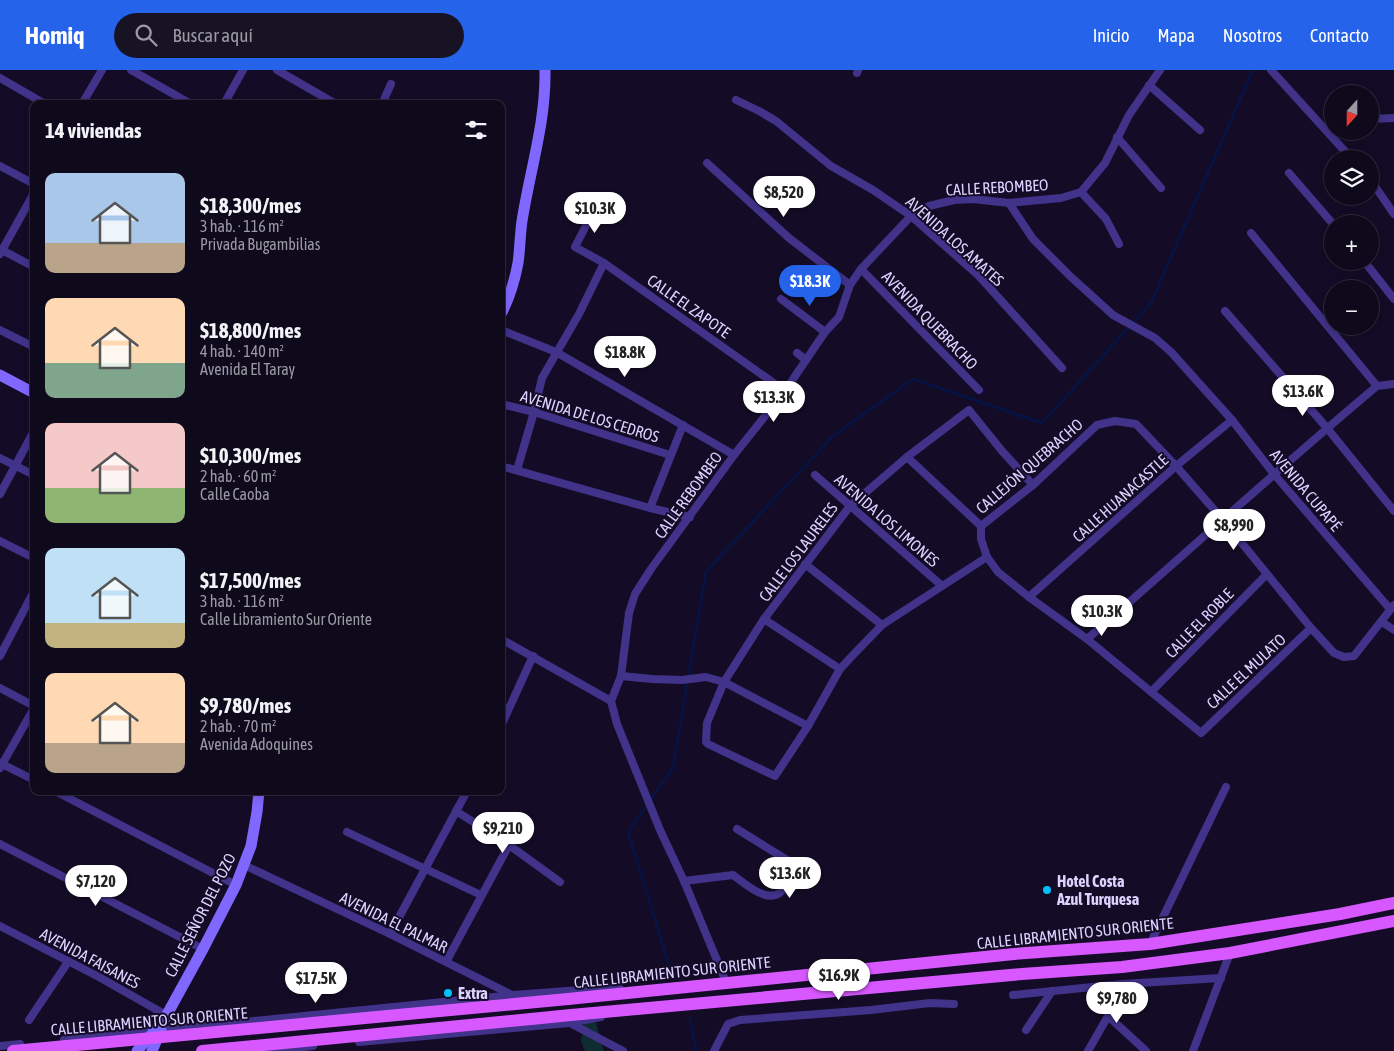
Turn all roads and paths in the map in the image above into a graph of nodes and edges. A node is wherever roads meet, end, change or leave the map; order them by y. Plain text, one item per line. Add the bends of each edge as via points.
1 (102, 70) edge
2 (131, 70) edge
3 (243, 70) edge
4 (277, 70) edge
5 (545, 70) edge
6 (1160, 70) edge
7 (1271, 70) edge
8 (0, 78) edge
9 (391, 84) dead end
10 (1149, 85) junction
11 (38, 100) edge
12 (84, 100) edge
13 (184, 100) edge
14 (226, 100) edge
15 (329, 100) edge
16 (384, 100) edge
17 (736, 100) dead end
18 (1379, 118) edge
19 (1394, 118) edge
20 (1324, 123) edge
21 (1200, 130) dead end
22 (1117, 137) junction
23 (707, 163) dead end
24 (0, 166) edge
25 (1289, 173) dead end
26 (30, 182) edge
27 (1161, 188) dead end
28 (1081, 192) junction
29 (1379, 192) edge
30 (30, 200) edge
31 (1009, 203) junction
32 (594, 210) dead end
33 (1394, 214) edge
34 (1325, 215) edge
35 (911, 216) junction
36 (1251, 233) dead end
37 (1119, 244) dead end
38 (1, 251) edge
39 (604, 262) junction
40 (30, 264) edge
41 (861, 269) junction
42 (1371, 270) edge
43 (850, 285) junction
44 (1394, 299) edge
45 (781, 300) dead end
46 (505, 307) edge
47 (1225, 311) dead end
48 (0, 330) edge
49 (505, 332) edge
50 (825, 332) junction
51 (30, 345) edge
52 (556, 352) junction
53 (797, 352) dead end
54 (806, 360) junction
55 (1062, 368) dead end
56 (0, 375) edge
57 (1394, 384) edge
58 (1378, 386) junction
59 (979, 390) dead end
60 (30, 391) edge
61 (785, 391) junction
62 (505, 405) edge
63 (534, 412) junction
64 (1232, 420) junction
65 (683, 425) junction
66 (1327, 428) junction
67 (30, 438) edge
68 (670, 455) junction
69 (734, 455) junction
70 (907, 457) junction
71 (0, 458) edge
72 (15, 465) junction
73 (1176, 466) junction
74 (505, 467) edge
75 (517, 470) junction
76 (30, 473) edge
77 (1274, 474) junction
78 (815, 475) dead end
79 (1033, 485) junction
80 (0, 494) edge
81 (1394, 497) edge
82 (1387, 503) junction
83 (850, 506) junction
84 (650, 508) junction
85 (1394, 511) edge
86 (690, 517) junction
87 (1223, 520) junction
88 (981, 526) junction
89 (0, 540) edge
90 (30, 556) edge
91 (987, 557) junction
92 (804, 564) junction
93 (1267, 574) junction
94 (941, 585) junction
95 (1029, 597) junction
96 (30, 599) edge
97 (1392, 607) edge
98 (764, 619) junction
99 (1382, 622) junction
100 (882, 625) junction
101 (1311, 628) junction
102 (1394, 630) edge
103 (1087, 639) junction
104 (505, 641) edge
105 (0, 656) edge
106 (533, 656) junction
107 (840, 669) junction
108 (621, 676) junction
109 (724, 682) junction
110 (0, 688) edge
111 (1151, 692) junction
112 (611, 702) junction
113 (30, 705) edge
114 (30, 714) edge
115 (505, 717) edge
116 (808, 726) junction
117 (1, 765) edge
118 (30, 778) edge
119 (1226, 787) dead end
120 (63, 795) edge
121 (259, 795) edge
122 (465, 795) edge
123 (456, 811) junction
124 (737, 829) dead end
125 (347, 832) dead end
126 (0, 844) edge
127 (509, 845) junction
128 (244, 865) junction
129 (424, 869) junction
130 (684, 881) junction
131 (560, 882) dead end
132 (236, 884) junction
133 (482, 895) junction
134 (1394, 903) edge
135 (1394, 921) edge
136 (1, 928) edge
137 (390, 934) junction
138 (1150, 944) junction
139 (203, 949) junction
140 (1230, 953) junction
141 (68, 962) junction
142 (446, 962) junction
143 (1221, 978) junction
144 (726, 982) junction
145 (1122, 984) junction
146 (1052, 991) junction
147 (632, 992) junction
148 (1013, 995) dead end
149 (513, 996) junction
150 (954, 1004) dead end
151 (531, 1006) dead end
152 (555, 1016) dead end
153 (1108, 1016) junction
154 (570, 1019) junction
155 (29, 1020) dead end
156 (159, 1028) junction
157 (1026, 1030) dead end
158 (0, 1046) edge
159 (10, 1051) edge
160 (137, 1051) edge
161 (152, 1051) edge
162 (202, 1051) edge
163 (271, 1051) edge
164 (623, 1051) edge
165 (714, 1051) edge
166 (1088, 1051) edge
167 (1146, 1051) edge
168 (1193, 1051) edge

1 - 12 street
2 - 13 street
3 - 14 street
4 - 15 street
5 - 46 street via 546,94 522,222 518,264
6 - 10 street
7 - 20 street
8 - 11 street
9 - 16 street
10 - 21 street
10 - 22 street
17 - 35 street, AVENIDA LOS AMATES via 759,111 792,133 831,166
18 - 19 street
22 - 27 street
22 - 28 street via 1105,163
23 - 43 street via 789,238
24 - 26 street
25 - 34 street
28 - 31 street, CALLE REBOMBEO via 1062,198
28 - 37 street via 1106,219
29 - 33 street
30 - 38 street
31 - 35 street, CALLE REBOMBEO via 954,200 929,206
31 - 64 street, AVENIDA CUPAPÉ via 1033,239 1071,277 1113,315 1155,338 1171,352
32 - 39 street, CALLE EL ZAPOTE via 575,247
35 - 41 street, CALLE REBOMBEO
35 - 55 street, AVENIDA LOS AMATES via 978,275
36 - 58 street
38 - 40 street
39 - 52 street
39 - 61 street, CALLE EL ZAPOTE
41 - 43 street, CALLE REBOMBEO
41 - 59 street, AVENIDA QUEBRACHO
42 - 44 street
43 - 50 street, CALLE REBOMBEO via 839,317
45 - 50 street
47 - 66 street
48 - 51 street
49 - 52 street
50 - 54 street, CALLE REBOMBEO
52 - 63 street via 542,378
52 - 65 street
53 - 54 street
54 - 61 street, CALLE REBOMBEO
56 - 60 street
57 - 58 street
58 - 66 street
61 - 69 street, CALLE REBOMBEO
62 - 63 street, AVENIDA DE LOS CEDROS
63 - 68 street, AVENIDA DE LOS CEDROS
63 - 75 street
64 - 73 street, CALLE HUANACASTLE
64 - 77 street, AVENIDA CUPAPÉ
65 - 68 street
65 - 69 street
66 - 77 street
66 - 82 street
67 - 72 street
68 - 84 street
69 - 86 street, CALLE REBOMBEO
70 - 79 street, CALLE LOS LAURELES via 969,410
70 - 83 street, CALLE LOS LAURELES
70 - 88 street
71 - 72 street
72 - 76 street
72 - 80 street
73 - 79 street, CALLEJÓN QUEBRACHO via 1136,424 1115,422 1097,425
73 - 87 street
73 - 95 street, CALLE HUANACASTLE
74 - 75 street
75 - 84 street
77 - 87 street
77 - 97 street, AVENIDA CUPAPÉ
78 - 83 street, AVENIDA LOS LIMONES
79 - 88 street, CALLEJÓN QUEBRACHO
81 - 82 street
82 - 85 street
83 - 92 street, CALLE LOS LAURELES
83 - 94 street, AVENIDA LOS LIMONES
84 - 86 street
86 - 108 street, CALLE REBOMBEO via 636,594 629,613
87 - 93 street
87 - 103 street
88 - 91 street, CALLEJÓN QUEBRACHO
89 - 90 street
91 - 94 street
91 - 95 street via 998,572
92 - 98 street, CALLE LOS LAURELES
92 - 100 street
93 - 101 street
93 - 111 street, CALLE EL ROBLE
94 - 100 street
95 - 103 street
96 - 105 street
97 - 99 street
98 - 107 street
98 - 109 street, CALLE LOS LAURELES
99 - 101 street via 1354,656 1344,657 1334,654
99 - 102 street
100 - 107 street
101 - 111 street, CALLE EL MULATO via 1201,733
103 - 111 street
104 - 106 street
106 - 112 street
106 - 115 street
107 - 116 street
108 - 109 street via 652,680 706,677
108 - 112 street, CALLE REBOMBEO
109 - 116 street
109 - 116 street, CALLE LOS LAURELES via 707,723 706,742 714,747 775,776
110 - 113 street
112 - 130 street via 670,854
114 - 117 street
117 - 118 street
119 - 138 street
120 - 132 street
121 - 128 street, CALLE SEÑOR DEL POZO via 251,846
122 - 123 street
123 - 127 street
123 - 129 street
124 - 130 street via 787,860 791,873 779,894 772,897 762,894 732,875
125 - 129 street
126 - 139 street
127 - 131 street
127 - 133 street
128 - 132 street, CALLE SEÑOR DEL POZO
128 - 137 street, AVENIDA EL PALMAR
129 - 133 street
129 - 137 street
130 - 144 street
132 - 139 street, CALLE SEÑOR DEL POZO
133 - 142 street
134 - 138 main road, CALLE LIBRAMIENTO SUR ORIENTE
135 - 140 main road, CALLE LIBRAMIENTO SUR ORIENTE
136 - 141 street, AVENIDA FAISANES
137 - 142 street, AVENIDA EL PALMAR
138 - 144 main road, CALLE LIBRAMIENTO SUR ORIENTE
139 - 156 street, CALLE SEÑOR DEL POZO
140 - 143 street
140 - 154 main road, CALLE LIBRAMIENTO SUR ORIENTE via 1122,967 612,1011
141 - 155 street
141 - 156 street, AVENIDA FAISANES via 99,977
142 - 149 street, AVENIDA EL PALMAR
143 - 145 street
143 - 168 street
144 - 147 main road, CALLE LIBRAMIENTO SUR ORIENTE
145 - 146 street
145 - 153 street
146 - 148 street
146 - 157 street
147 - 149 street via 608,988
147 - 159 main road, CALLE LIBRAMIENTO SUR ORIENTE, bridge
149 - 151 street, AVENIDA EL PALMAR
149 - 156 street
150 - 165 street via 930,1003 740,1020 728,1024
152 - 154 street
153 - 166 street
153 - 167 street
154 - 162 main road, CALLE LIBRAMIENTO SUR ORIENTE, bridge
154 - 163 street
154 - 164 street
156 - 158 street
156 - 160 street
156 - 161 street

